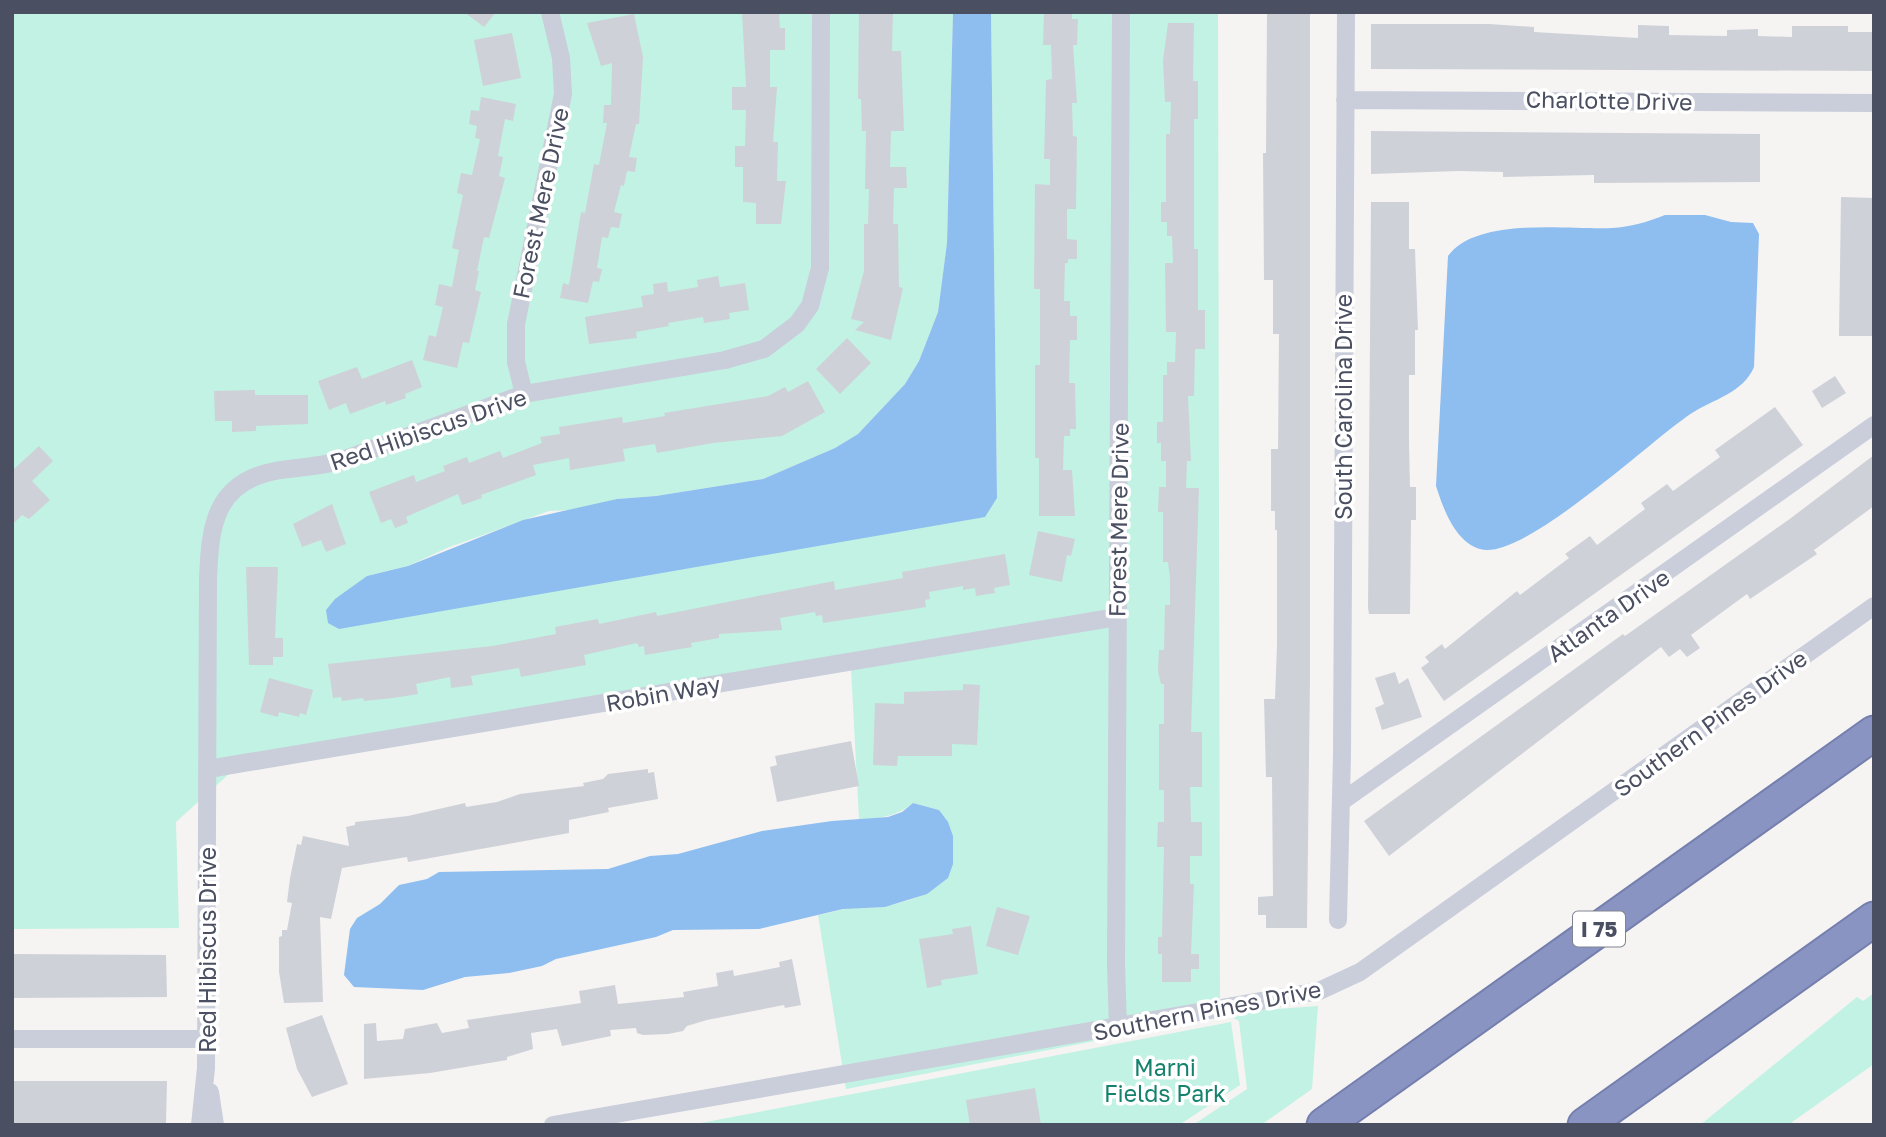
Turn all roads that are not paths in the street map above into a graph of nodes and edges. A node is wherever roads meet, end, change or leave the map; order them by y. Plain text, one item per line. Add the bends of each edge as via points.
1 (550, 12) edge
2 (821, 12) edge
3 (1121, 12) edge
4 (1346, 12) edge
5 (1345, 100) junction
6 (1874, 103) edge
7 (524, 394) junction
8 (1874, 425) edge
9 (1874, 606) edge
10 (1117, 617) junction
11 (1874, 733) edge
12 (208, 769) junction
13 (1341, 802) junction
14 (1874, 919) edge
15 (1338, 920) dead end
16 (1118, 1027) junction
17 (12, 1039) edge
18 (206, 1039) junction
19 (206, 1068) junction
20 (200, 1125) edge
21 (215, 1125) edge
22 (553, 1125) edge
23 (1324, 1125) edge
24 (1585, 1125) edge

1 - 7 street, Forest Mere Drive via 561,58 563,94 516,324 516,362
2 - 7 street, Red Hibiscus Drive via 820,268 810,306 797,324 781,339 746,356
3 - 10 street, Forest Mere Drive
4 - 5 street, South Carolina Drive
5 - 6 street, Charlotte Drive
5 - 13 street, South Carolina Drive
7 - 12 street, Red Hibiscus Drive via 340,461 260,475 225,499 210,532
8 - 13 street, Atlanta Drive
9 - 16 street, Southern Pines Drive via 1340,983 1297,997
10 - 12 street, Robin Way
10 - 16 street, Forest Mere Drive
11 - 23 highway, I 75
12 - 18 street, Red Hibiscus Drive
13 - 15 street
14 - 24 highway
16 - 22 street, Southern Pines Drive
17 - 18 street
18 - 19 street, Red Hibiscus Drive
19 - 20 street, Red Hibiscus Drive
19 - 21 street, Red Hibiscus Drive

